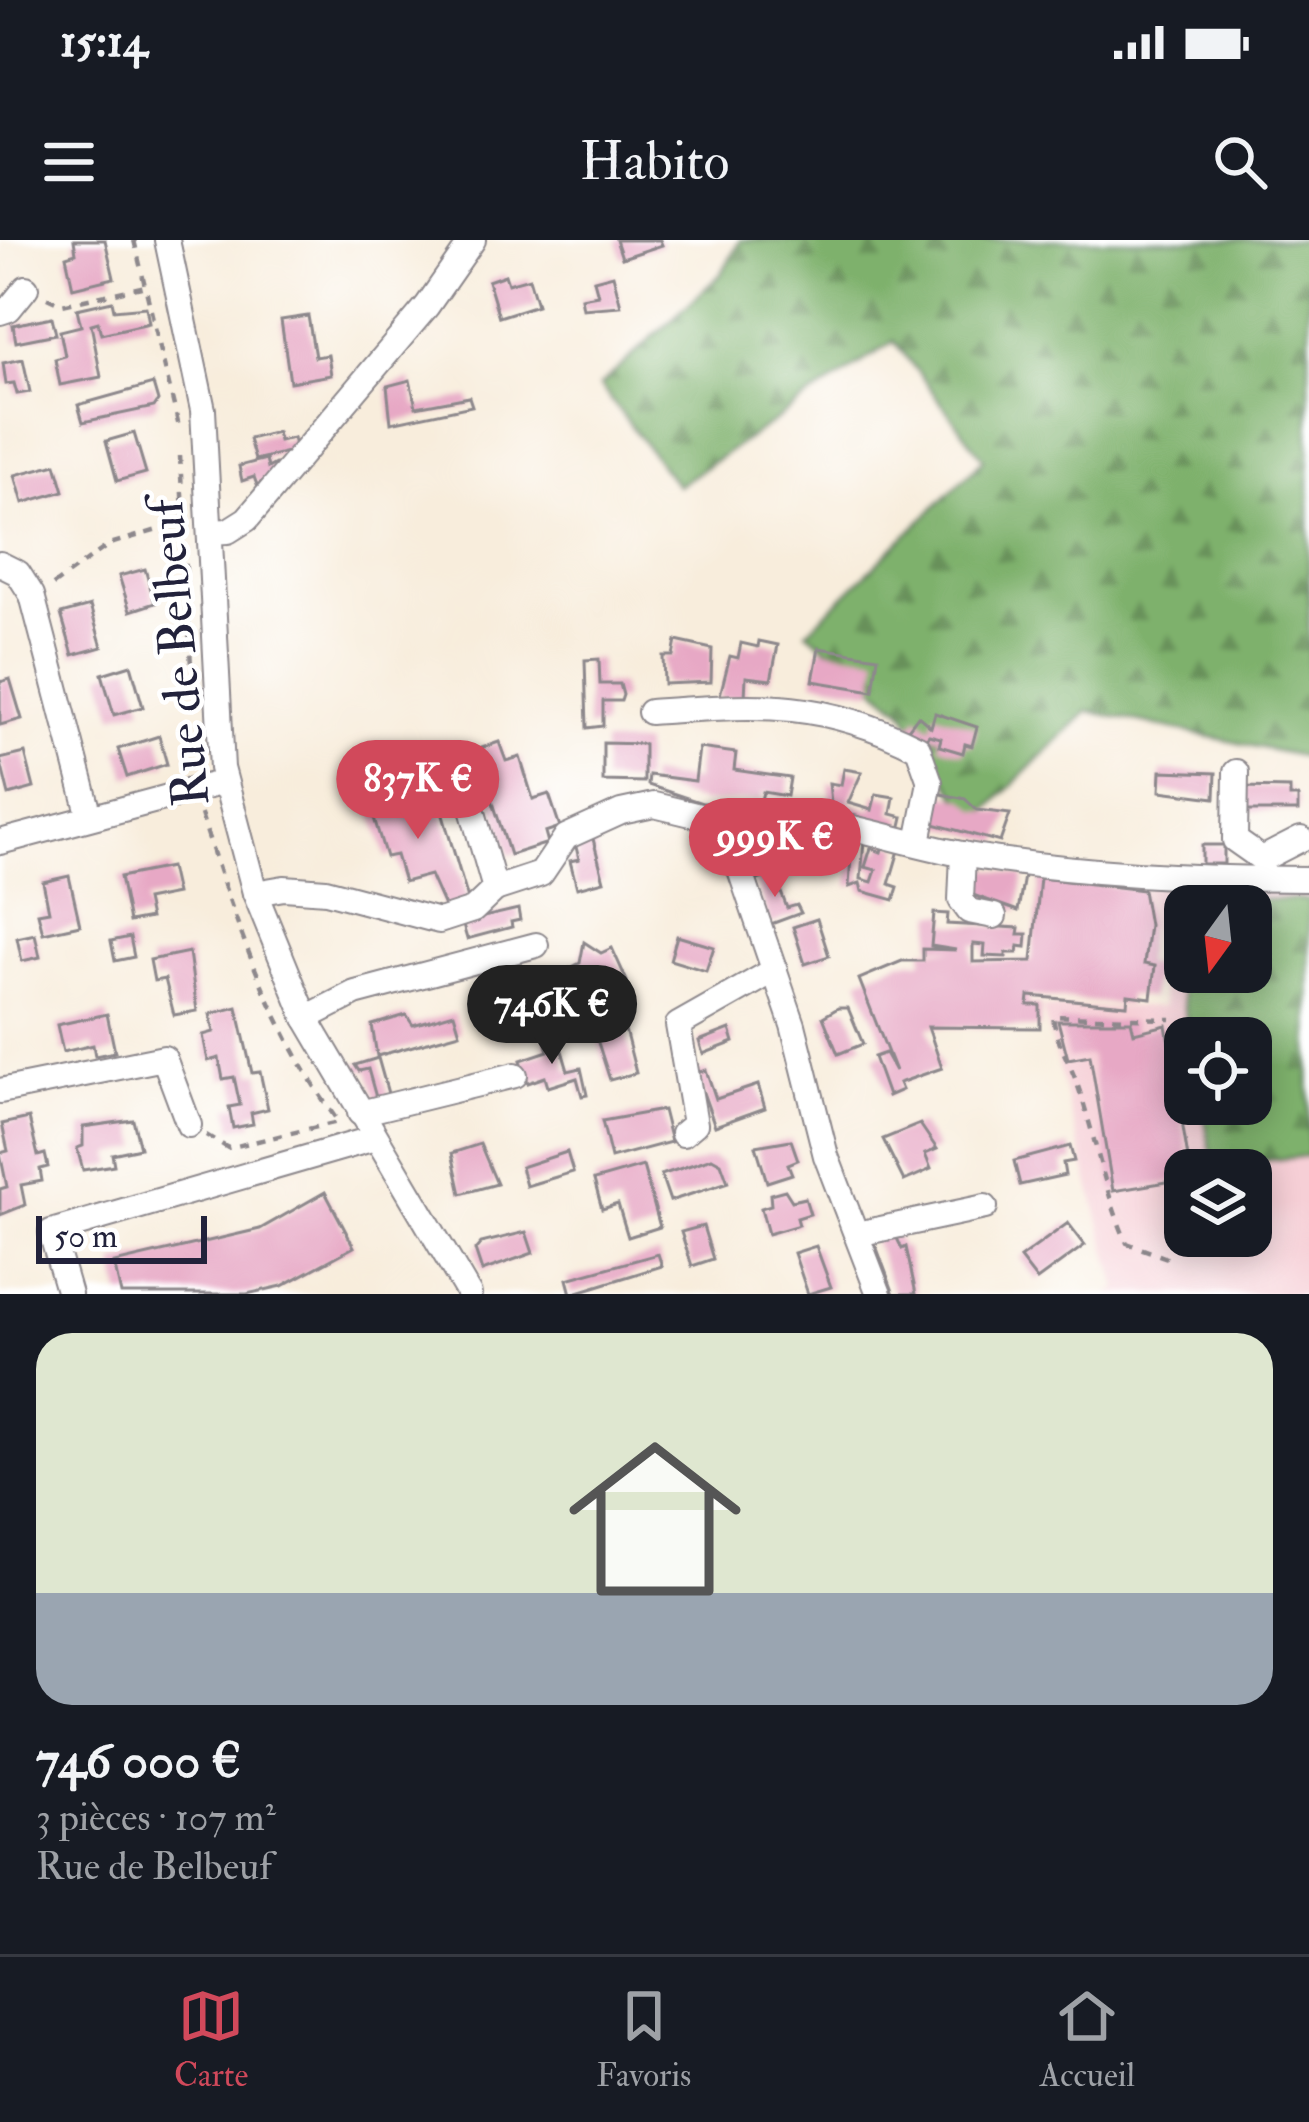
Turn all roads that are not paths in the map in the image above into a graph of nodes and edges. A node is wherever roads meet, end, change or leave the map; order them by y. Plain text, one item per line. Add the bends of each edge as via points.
1 (167, 240) edge
2 (473, 240) edge
3 (26, 288) road end
4 (0, 312) edge
5 (210, 532) junction
6 (0, 564) edge
7 (650, 712) dead end
8 (1236, 772) dead end
9 (464, 781) dead end
10 (224, 782) junction
11 (90, 817) junction
12 (741, 826) junction
13 (1301, 839) dead end
14 (0, 842) edge
15 (918, 842) junction
16 (963, 854) junction
17 (1262, 869) junction
18 (1309, 879) edge
19 (495, 889) junction
20 (255, 892) junction
21 (994, 916) dead end
22 (536, 945) dead end
23 (775, 970) junction
24 (306, 1018) junction
25 (514, 1075) dead end
26 (0, 1091) edge
27 (360, 1113) junction
28 (188, 1125) road end
29 (682, 1134) dead end
30 (375, 1138) junction
31 (986, 1207) dead end
32 (857, 1234) junction
33 (69, 1294) edge
34 (469, 1294) edge
35 (879, 1294) edge

1 - 5 street, Rue de Belbeuf via 203,410
2 - 5 street via 247,519
3 - 4 street
5 - 10 street, Rue de Belbeuf
6 - 11 street via 18,573 32,595
7 - 15 street via 782,705 878,728 917,748 930,782
8 - 17 street via 1234,839
9 - 19 street
10 - 11 street
10 - 20 street, Rue de Belbeuf
11 - 14 street
12 - 15 street via 748,817 789,814
12 - 19 street via 654,805 622,812 566,837 541,874
12 - 23 street via 734,835 739,867
13 - 17 street
15 - 16 street
16 - 17 street via 1150,877
16 - 21 street via 961,900 969,911
17 - 18 street
19 - 20 street via 473,910 440,921 326,891
20 - 24 street, Rue de Belbeuf
22 - 24 street via 355,993
23 - 29 street via 678,1025 695,1124
23 - 32 street via 826,1156
24 - 27 street, Rue de Belbeuf
25 - 27 street
26 - 28 street via 164,1058
27 - 30 street, Rue de Belbeuf
30 - 33 street via 52,1232
30 - 34 street, Rue de Belbeuf
31 - 32 street
32 - 35 street

